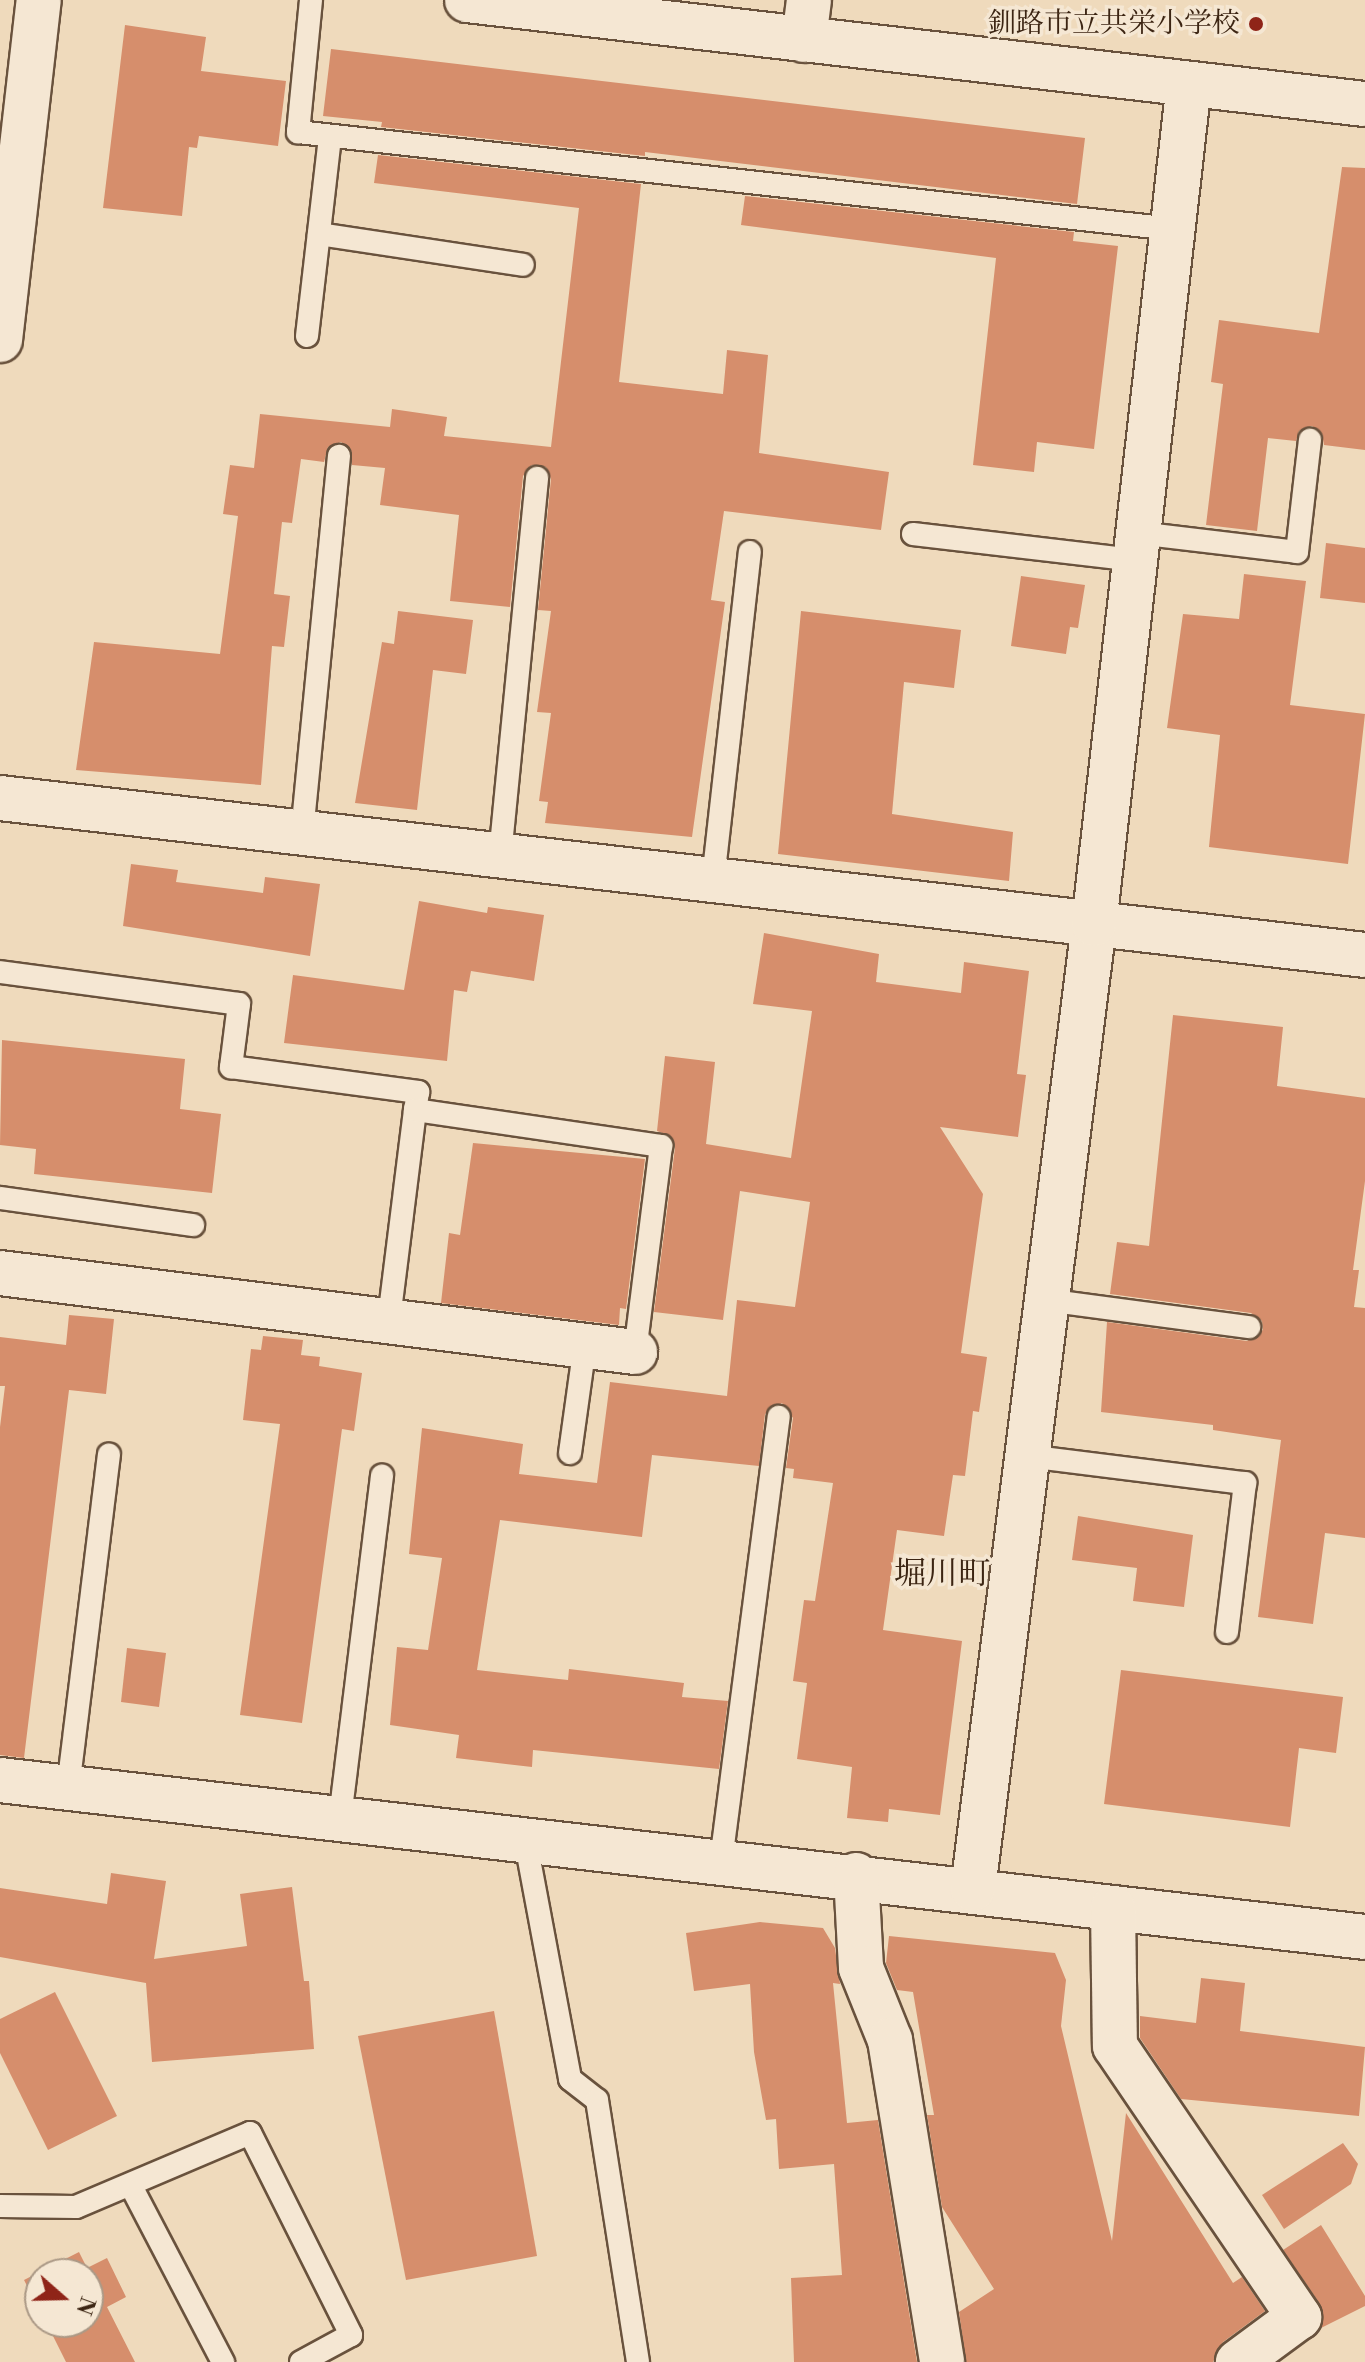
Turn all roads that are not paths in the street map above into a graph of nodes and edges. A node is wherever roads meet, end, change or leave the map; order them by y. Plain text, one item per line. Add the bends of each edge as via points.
1 (39, 0) edge
2 (311, 0) edge
3 (467, 0) edge
4 (806, 20) edge
5 (1189, 84) junction
6 (1365, 104) edge
7 (330, 136) junction
8 (1172, 229) junction
9 (319, 234) junction
10 (523, 265) dead end
11 (307, 336) dead end
12 (0, 340) edge
13 (1310, 440) dead end
14 (339, 456) dead end
15 (537, 478) dead end
16 (913, 534) dead end
17 (1136, 547) junction
18 (750, 552) dead end
19 (0, 798) edge
20 (302, 833) junction
21 (500, 856) junction
22 (713, 880) junction
23 (1094, 924) junction
24 (1365, 955) edge
25 (0, 972) edge
26 (415, 1110) junction
27 (0, 1198) edge
28 (193, 1225) dead end
29 (0, 1273) edge
30 (1046, 1300) junction
31 (389, 1319) junction
32 (1249, 1327) dead end
33 (585, 1345) junction
34 (635, 1352) joint
35 (779, 1417) dead end
36 (570, 1453) dead end
37 (109, 1455) dead end
38 (1027, 1456) junction
39 (382, 1476) dead end
40 (1227, 1632) dead end
41 (0, 1780) edge
42 (68, 1788) junction
43 (340, 1818) junction
44 (525, 1838) junction
45 (721, 1861) junction
46 (856, 1875) junction
47 (973, 1889) junction
48 (1113, 1908) junction
49 (1365, 1937) edge
50 (131, 2186) junction
51 (0, 2206) edge
52 (223, 2362) edge
53 (301, 2362) edge
54 (638, 2362) edge
55 (942, 2362) edge
56 (1238, 2362) edge

1 - 12 street
2 - 7 lane via 298,132
3 - 4 street
4 - 5 street
5 - 6 street
5 - 8 street
7 - 8 lane
7 - 9 lane
8 - 17 street
9 - 10 lane
9 - 11 lane
13 - 17 lane via 1297,552
14 - 20 lane
15 - 21 lane
16 - 17 lane
17 - 23 street
18 - 22 lane
19 - 20 street
20 - 21 street
21 - 22 street
22 - 23 street
23 - 24 street
23 - 30 street
25 - 26 lane via 239,1004 231,1067 418,1092
26 - 31 lane
26 - 34 lane via 661,1146
27 - 28 lane
29 - 31 street
30 - 32 lane
30 - 38 street
31 - 33 street
33 - 34 street
33 - 36 lane
35 - 45 lane
37 - 42 lane
38 - 40 lane via 1245,1483
38 - 47 street
39 - 43 lane
41 - 42 street
42 - 43 street
43 - 44 street
44 - 45 street
44 - 54 lane via 570,2079 597,2100
45 - 46 street
46 - 47 street
46 - 55 street via 861,1968 890,2040
47 - 48 street
48 - 49 street
48 - 56 street via 1115,2046 1299,2317
50 - 51 lane via 76,2207
50 - 52 lane
50 - 53 lane via 250,2133 351,2335

